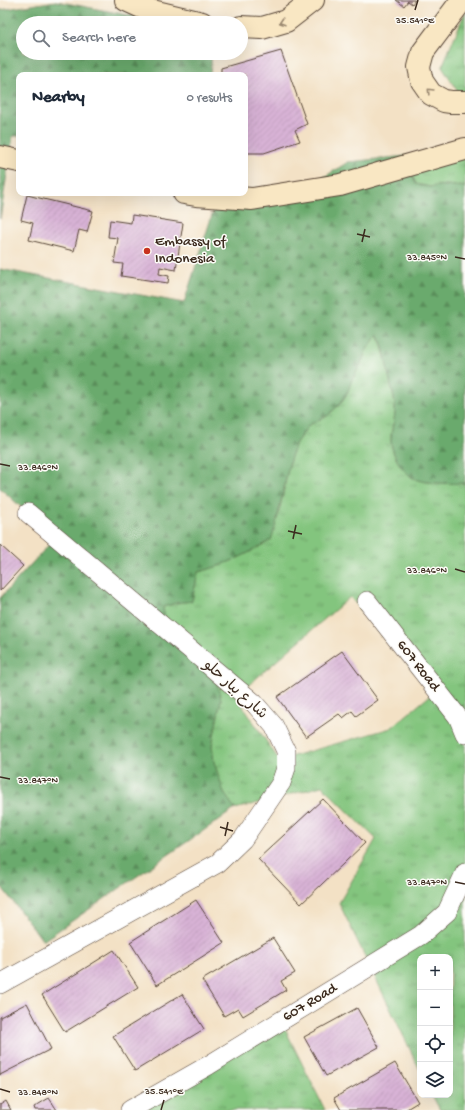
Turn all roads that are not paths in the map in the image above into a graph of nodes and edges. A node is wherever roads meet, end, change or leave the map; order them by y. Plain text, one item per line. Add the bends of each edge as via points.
1 (126, 0) edge
2 (313, 0) edge
3 (462, 0) edge
4 (173, 16) edge
5 (248, 28) edge
6 (465, 102) edge
7 (465, 149) edge
8 (0, 157) edge
9 (16, 160) edge
10 (208, 196) edge
11 (28, 513) dead end
12 (367, 601) dead end
13 (465, 734) edge
14 (465, 873) edge
15 (0, 984) edge
16 (130, 1110) edge

1 - 4 street via 148,10
2 -> 5 street via 286,21 262,28
6 -> 3 street via 444,101 431,94 422,81 419,66 423,52
7 - 10 street via 340,185 260,198
8 - 9 street
11 - 15 street, شارع بيار حلو via 254,704 274,726 286,751 286,768 281,783 243,839 218,863
12 - 13 street, 607 Road via 458,717
14 - 16 street, 607 Road via 447,912 421,935

